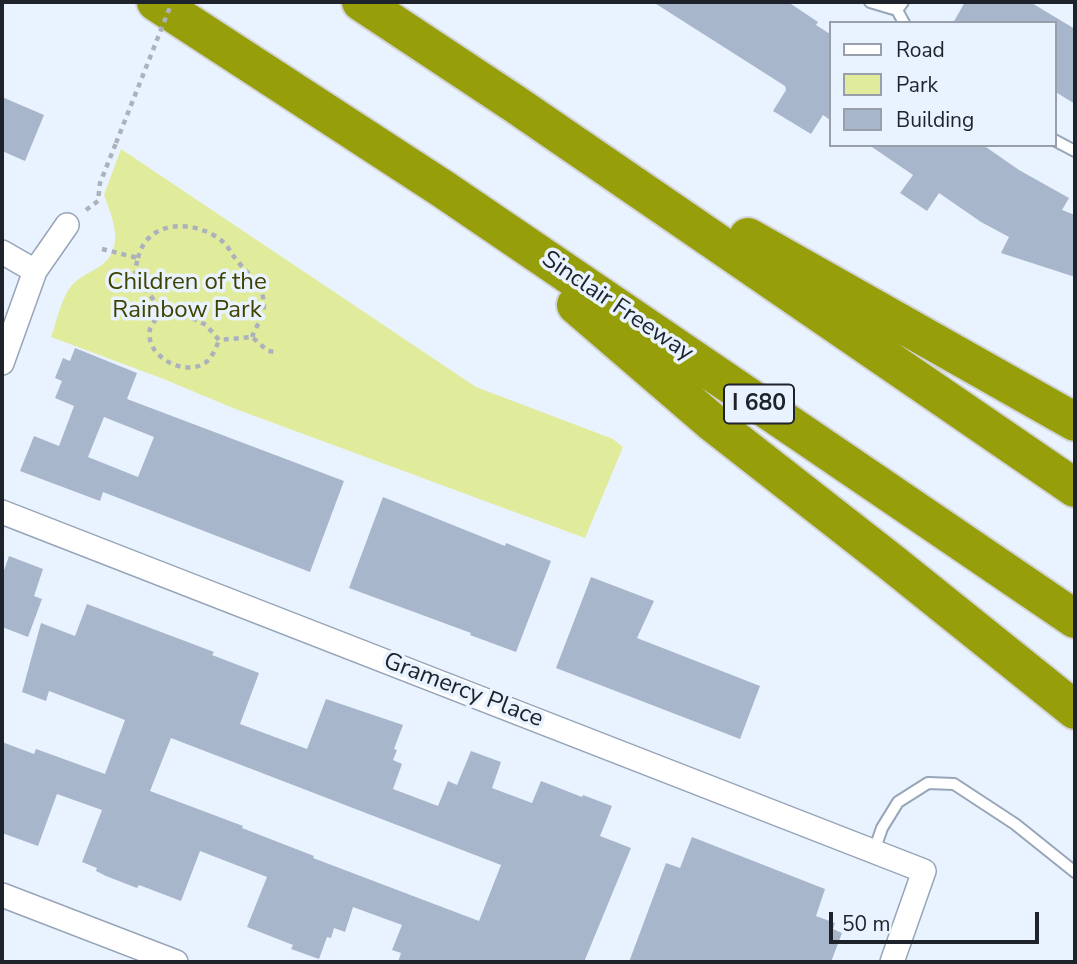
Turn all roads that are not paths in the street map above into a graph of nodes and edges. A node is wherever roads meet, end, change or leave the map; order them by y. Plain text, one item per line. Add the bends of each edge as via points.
1 (156, 2) edge
2 (361, 2) edge
3 (870, 2) edge
4 (900, 6) edge
5 (515, 104) junction
6 (1056, 141) edge
7 (1075, 151) edge
8 (443, 189) junction
9 (67, 225) road end
10 (2, 252) edge
11 (36, 271) junction
12 (2, 363) edge
13 (1075, 422) edge
14 (1075, 488) edge
15 (2, 512) edge
16 (1075, 619) edge
17 (1075, 710) edge
18 (874, 851) junction
19 (1075, 872) edge
20 (2, 895) edge
21 (176, 962) edge
22 (892, 962) edge

1 - 8 highway, Sinclair Freeway / I 680
2 - 5 highway
3 - 4 lane
5 - 13 highway
5 - 14 highway
6 - 7 lane
8 - 16 highway, Sinclair Freeway / I 680
8 - 17 highway via 713,423
9 - 11 street
10 - 11 street
11 - 12 street
15 - 18 street, Gramercy Place
18 - 19 lane via 898,802 928,783 954,784 1015,824
18 - 22 street, Gramercy Place via 924,871
20 - 21 street

